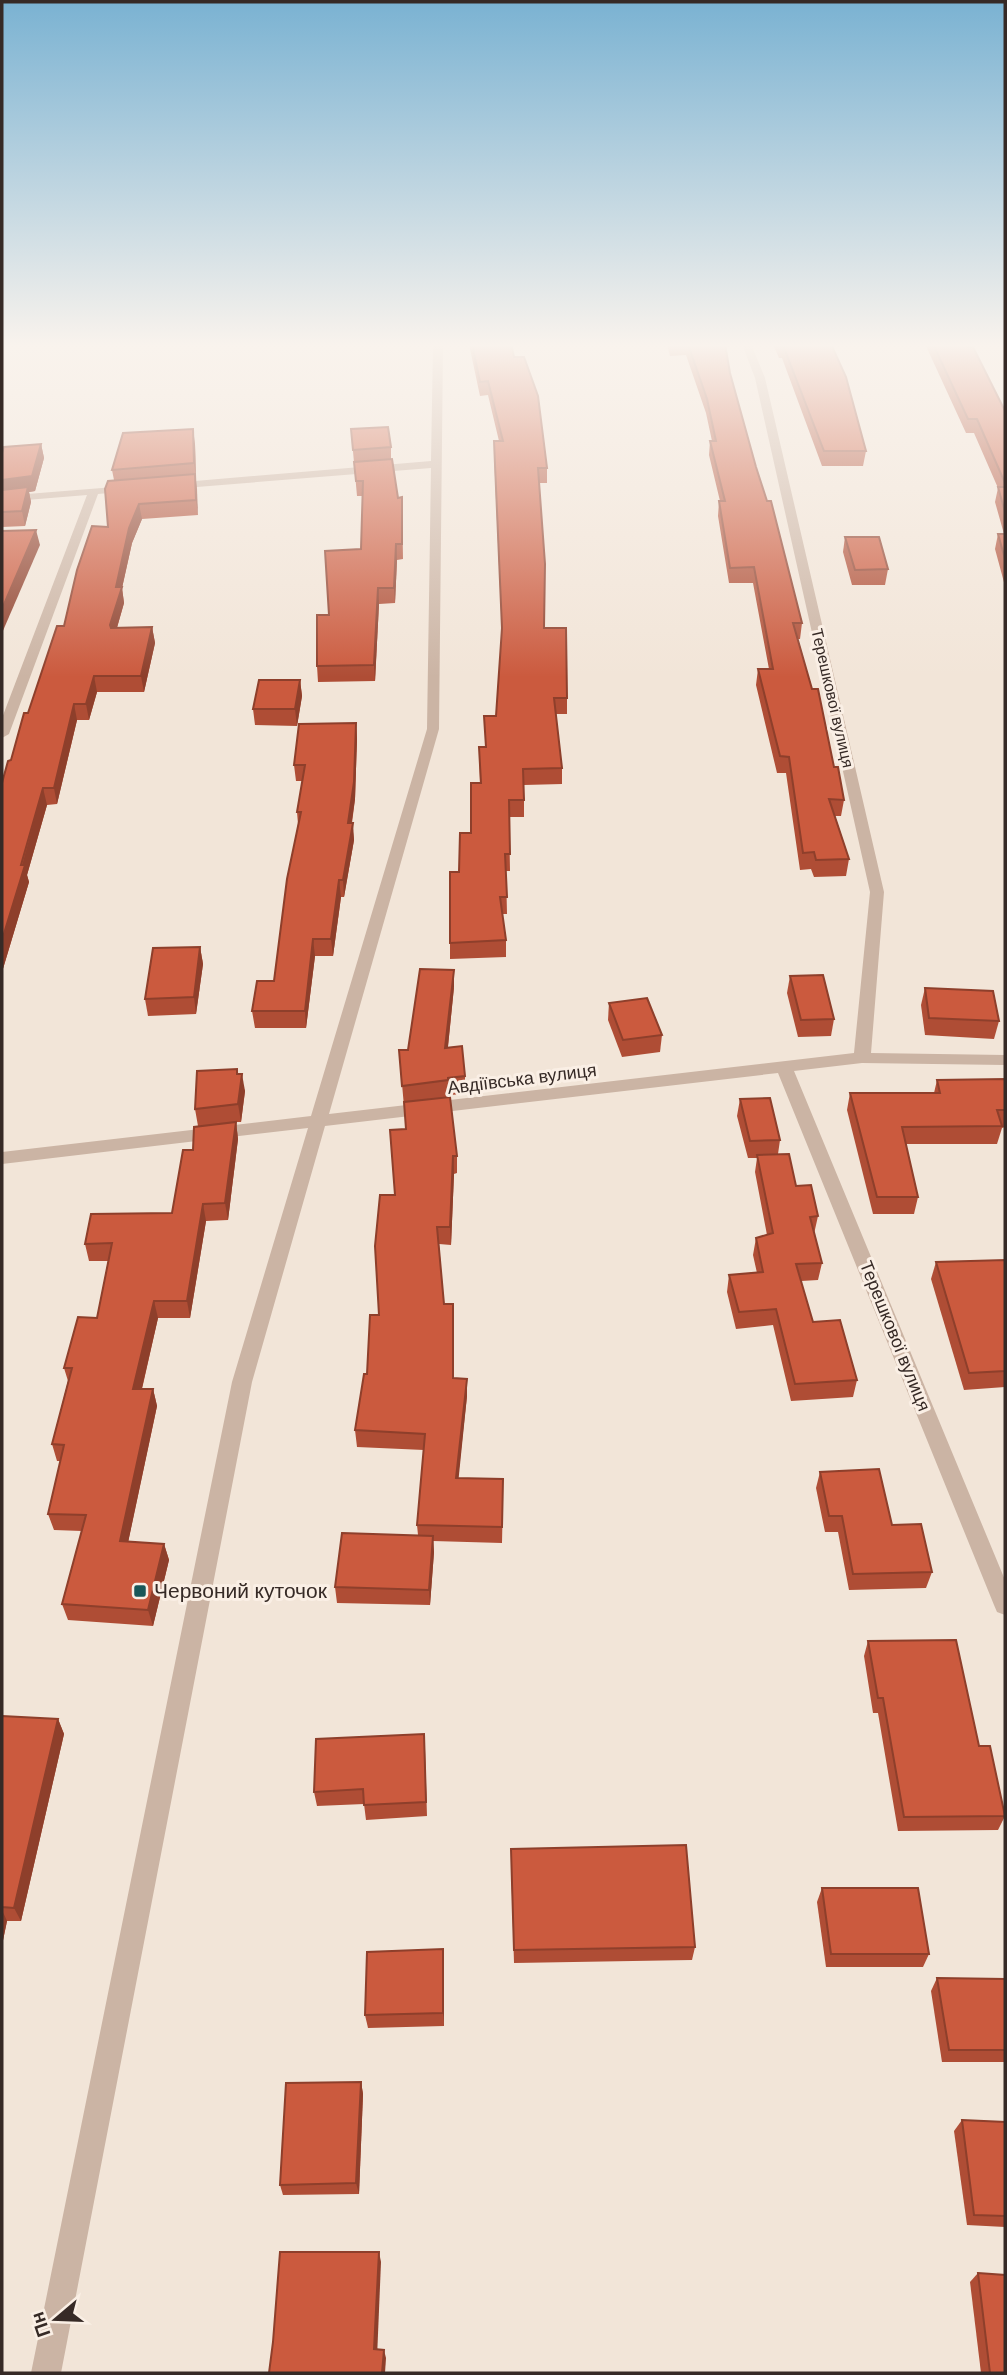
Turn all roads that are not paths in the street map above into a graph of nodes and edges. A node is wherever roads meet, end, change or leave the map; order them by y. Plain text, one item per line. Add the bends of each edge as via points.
1 (437, 455) edge
2 (777, 455) edge
3 (437, 464) junction
4 (162, 486) edge
5 (135, 488) edge
6 (94, 492) junction
7 (2, 499) edge
8 (2, 734) edge
9 (862, 1058) junction
10 (1005, 1059) edge
11 (784, 1067) junction
12 (318, 1123) junction
13 (2, 1158) edge
14 (1005, 1605) edge
15 (46, 2373) edge

1 - 3 street
2 - 9 street, Терешкової вулиця via 877,892
3 - 4 street
3 - 12 street via 433,729
5 - 6 street
6 - 7 street
6 - 8 street
9 - 10 street, Авдіївська вулиця
9 - 11 street, Авдіївська вулиця
11 - 12 street, Авдіївська вулиця
11 - 14 street, Терешкової вулиця
12 - 13 street, Авдіївська вулиця
12 - 15 street via 242,1382

